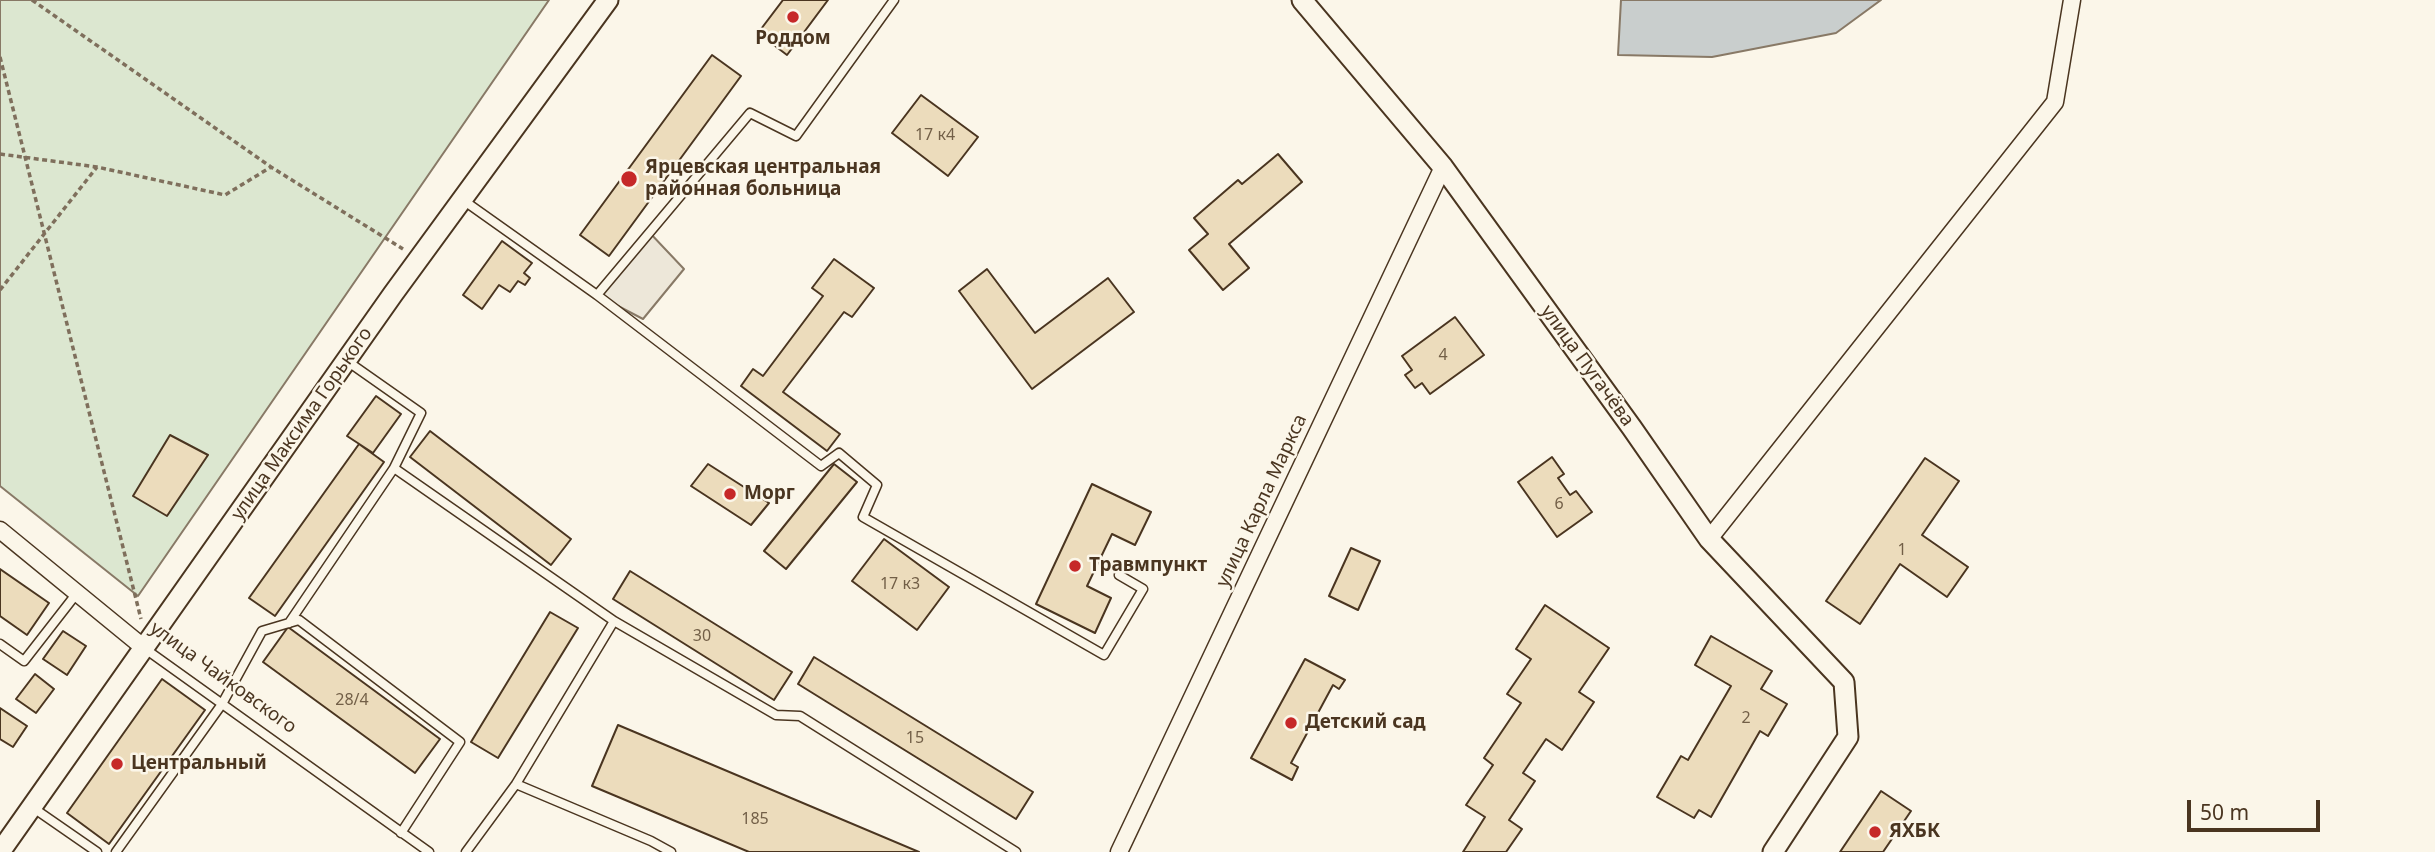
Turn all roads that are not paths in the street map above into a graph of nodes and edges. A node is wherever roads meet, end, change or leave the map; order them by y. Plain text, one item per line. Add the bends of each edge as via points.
1 (608, 0) edge
2 (894, 0) edge
3 (1301, 0) edge
4 (2072, 0) edge
5 (1444, 167) junction
6 (463, 200) junction
7 (597, 295) junction
8 (347, 361) junction
9 (394, 468) junction
10 (0, 530) edge
11 (1709, 539) junction
12 (1119, 575) dead end
13 (77, 593) junction
14 (614, 621) junction
15 (289, 623) junction
16 (0, 644) edge
17 (145, 644) junction
18 (222, 704) junction
19 (516, 784) junction
20 (32, 807) junction
21 (401, 833) junction
22 (0, 852) edge
23 (97, 852) edge
24 (116, 852) edge
25 (429, 852) edge
26 (466, 852) edge
27 (671, 852) edge
28 (1016, 852) edge
29 (1119, 852) edge
30 (1773, 852) edge

1 - 6 street, улица Максима Горького
2 - 7 lane via 796,136 750,113
3 - 5 street, улица Пугачёва
4 - 11 street via 2055,102
5 - 11 street, улица Пугачёва
5 - 29 street, улица Карла Маркса
6 - 7 lane
6 - 8 street, улица Максима Горького
7 - 12 lane via 821,466 839,453 877,485 863,517 1104,655 1143,589
8 - 9 lane via 421,413
8 - 17 street, улица Максима Горького
9 - 14 lane
9 - 15 lane
10 - 13 street, улица Чайковского
11 - 30 street, улица Пугачёва via 1844,682 1848,737
13 - 16 lane via 24,661
13 - 17 street, улица Чайковского
14 - 19 lane
14 - 28 lane via 776,715 800,716
15 - 18 lane via 262,631
15 - 21 lane via 299,620 460,742
17 - 18 lane, улица Чайковского
17 - 20 street, улица Максима Горького
18 - 21 lane, улица Чайковского
18 - 24 lane
19 - 26 lane
19 - 27 lane
20 - 22 street, улица Максима Горького
20 - 23 lane
21 - 25 lane, улица Чайковского

